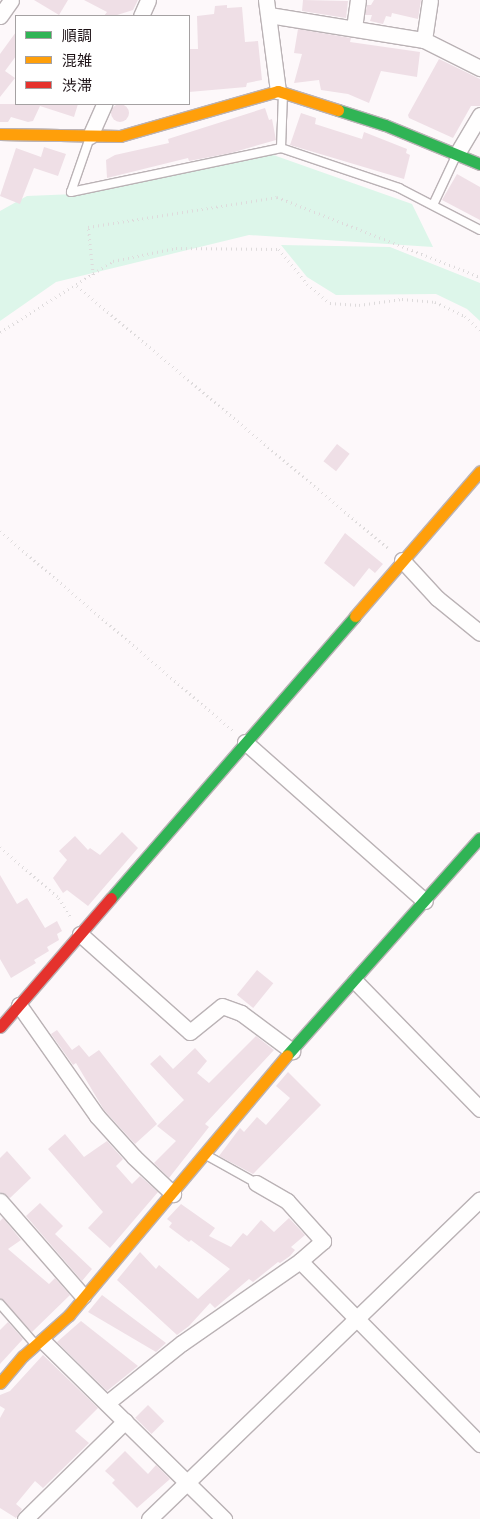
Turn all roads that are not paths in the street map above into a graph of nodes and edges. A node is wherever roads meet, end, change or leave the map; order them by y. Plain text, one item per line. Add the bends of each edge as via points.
1 (11, 0) edge
2 (148, 0) edge
3 (358, 0) edge
4 (430, 0) edge
5 (264, 4) edge
6 (141, 15) edge
7 (0, 16) edge
8 (354, 28) junction
9 (424, 40) junction
10 (480, 68) edge
11 (280, 91) junction
12 (104, 105) edge
13 (480, 115) edge
14 (0, 134) edge
15 (90, 136) junction
16 (280, 148) junction
17 (458, 152) junction
18 (480, 164) edge
19 (433, 205) junction
20 (480, 230) edge
21 (480, 471) edge
22 (402, 560) junction
23 (480, 633) edge
24 (245, 742) junction
25 (480, 838) edge
26 (424, 901) junction
27 (80, 934) junction
28 (355, 981) junction
29 (19, 1005) junction
30 (0, 1027) edge
31 (292, 1051) junction
32 (480, 1109) edge
33 (203, 1153) junction
34 (256, 1184) joint
35 (173, 1194) junction
36 (480, 1199) edge
37 (0, 1201) edge
38 (300, 1261) junction
39 (83, 1296) junction
40 (0, 1304) edge
41 (358, 1321) junction
42 (39, 1343) junction
43 (0, 1384) edge
44 (107, 1403) junction
45 (125, 1421) junction
46 (480, 1444) edge
47 (187, 1481) junction
48 (24, 1519) edge
49 (149, 1519) edge
50 (224, 1519) edge

1 - 7 street
2 - 6 street
3 - 8 street
4 - 9 street
5 - 8 street
5 - 11 street
8 - 9 street
9 - 10 street
11 - 15 street via 120,136
11 - 16 lane
11 - 17 street
12 - 15 street
13 - 17 street
14 - 15 street
15 - 16 lane via 71,192
16 - 19 lane via 399,188
17 - 18 street
17 - 19 lane
19 - 20 lane
21 - 22 street
22 - 23 street via 437,598
22 - 24 street
24 - 26 street
24 - 27 street
25 - 26 street
26 - 28 street
27 - 29 street
27 - 31 street via 190,1032 222,1006 241,1013
28 - 31 street
28 - 32 street
29 - 30 street
29 - 35 street via 97,1116
31 - 33 street
33 - 34 lane
33 - 35 street
34 - 38 street via 287,1201 323,1241
35 - 39 street
36 - 41 street
37 - 39 street
38 - 41 street
38 - 44 street via 182,1343
39 - 42 street
40 - 42 lane
41 - 46 street
41 - 47 street
42 - 43 street
42 - 44 street
44 - 45 street
45 - 47 street
45 - 48 street
47 - 49 street
47 - 50 street

